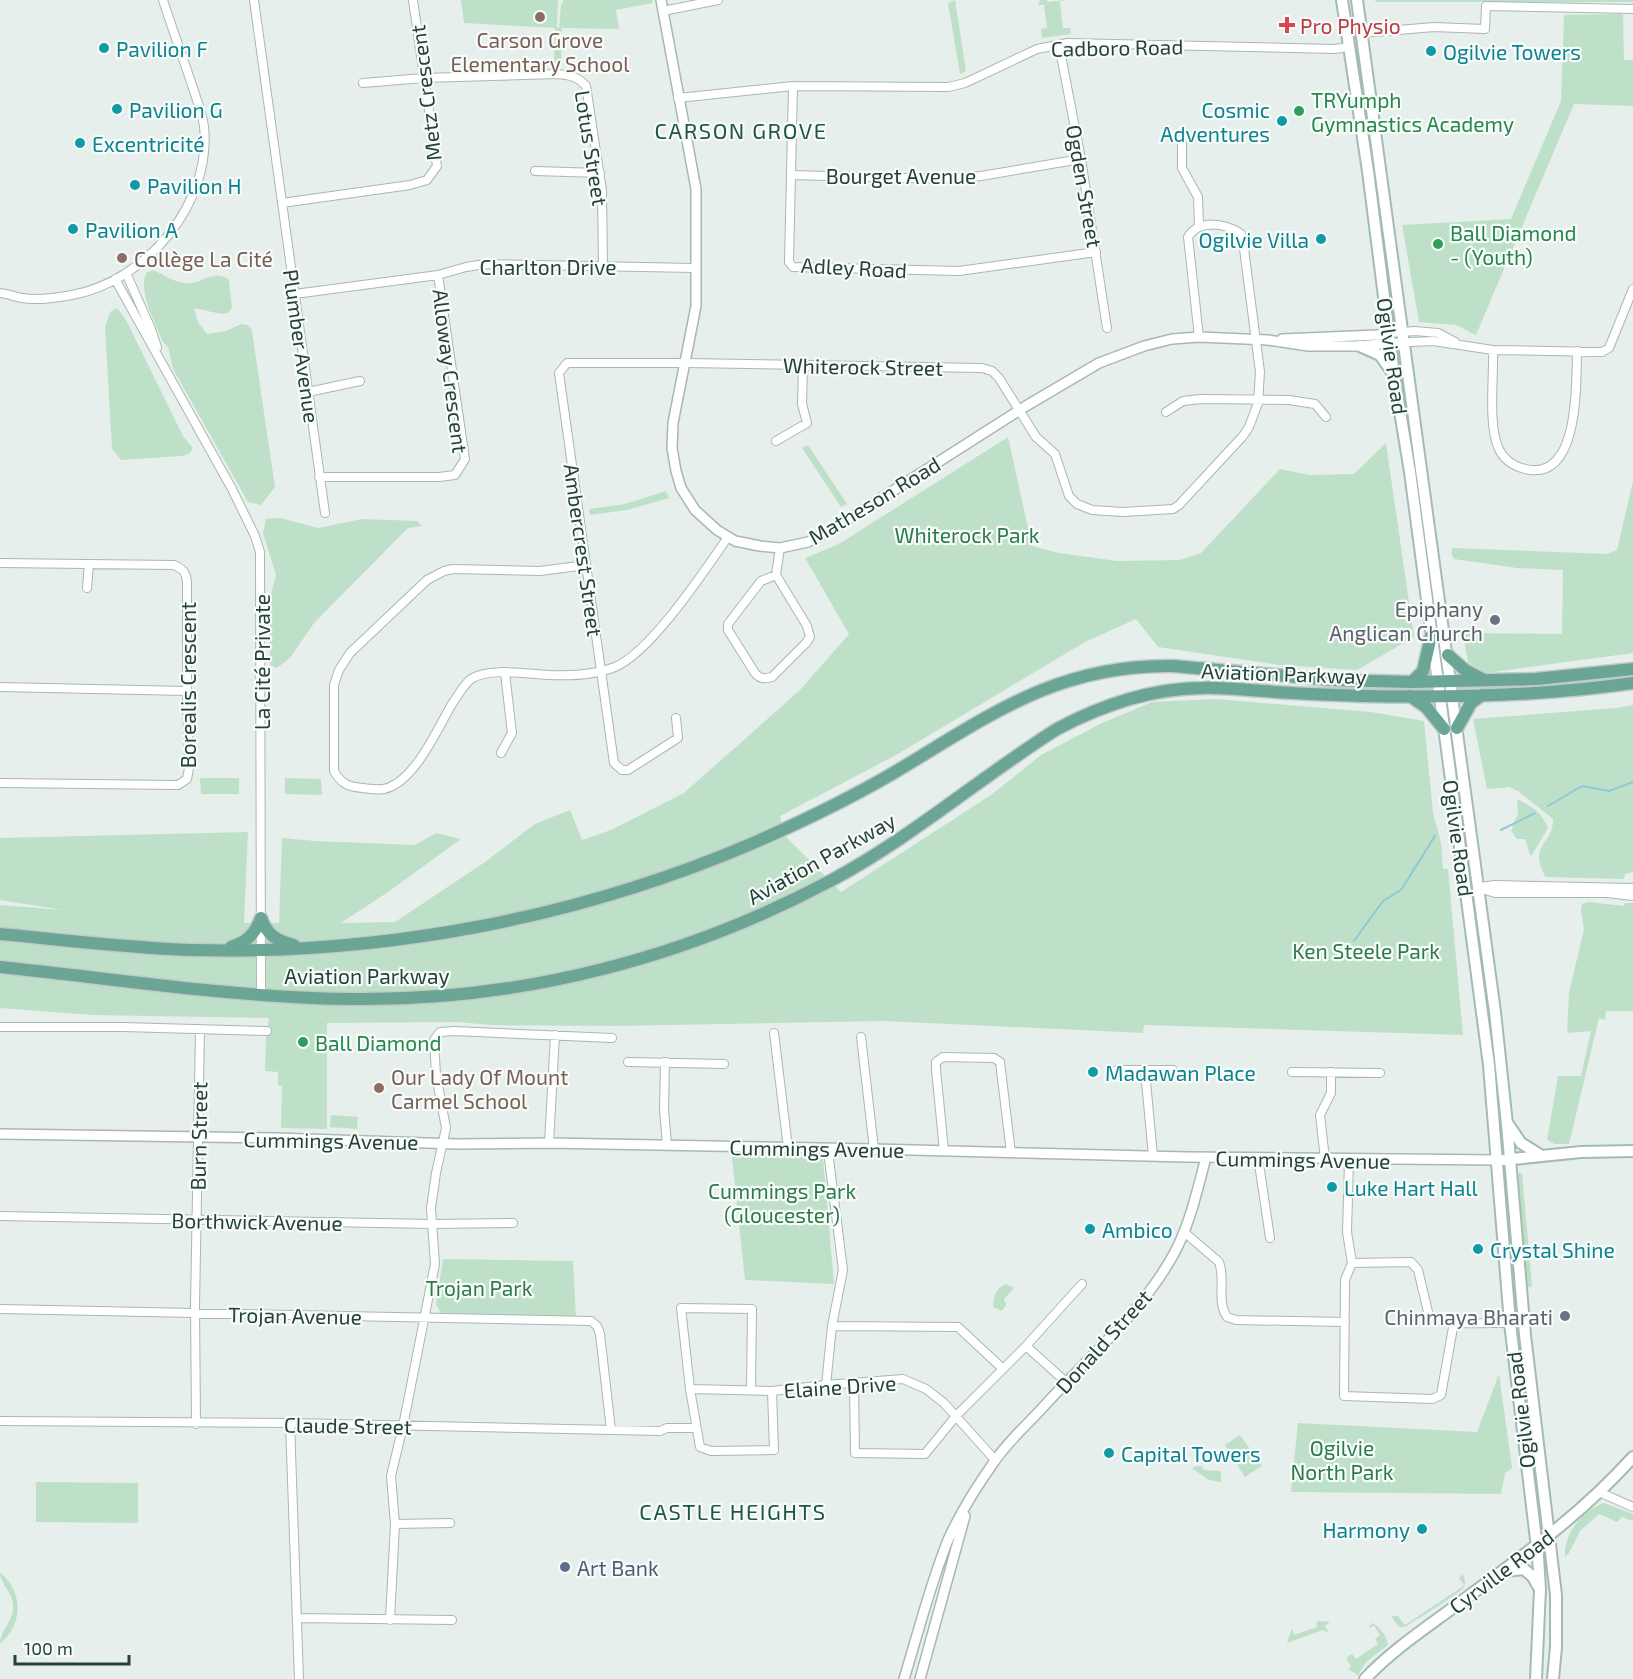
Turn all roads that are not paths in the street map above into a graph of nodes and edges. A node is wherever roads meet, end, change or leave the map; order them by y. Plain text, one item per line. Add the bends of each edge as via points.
1 (164, 0) edge
2 (254, 0) edge
3 (413, 0) edge
4 (661, 0) edge
5 (718, 0) edge
6 (1342, 0) edge
7 (1357, 0) edge
8 (1633, 9) edge
9 (663, 11) junction
10 (1362, 33) junction
11 (1059, 45) junction
12 (1348, 47) junction
13 (424, 78) junction
14 (363, 83) dead end
15 (793, 86) junction
16 (678, 98) junction
17 (1182, 144) dead end
18 (1081, 159) junction
19 (535, 171) dead end
20 (600, 173) junction
21 (791, 175) junction
22 (282, 203) junction
23 (1199, 225) junction
24 (1096, 252) junction
25 (603, 266) junction
26 (695, 268) junction
27 (126, 273) junction
28 (438, 274) junction
29 (115, 279) junction
30 (1633, 289) edge
31 (0, 293) edge
32 (295, 294) junction
33 (1107, 328) dead end
34 (1199, 337) junction
35 (1405, 337) junction
36 (1390, 338) junction
37 (1255, 339) junction
38 (1268, 340) junction
39 (1360, 346) junction
40 (1493, 350) junction
41 (1577, 351) junction
42 (159, 355) junction
43 (685, 363) junction
44 (803, 365) junction
45 (1394, 375) junction
46 (360, 381) dead end
47 (308, 392) junction
48 (1258, 399) junction
49 (1020, 410) junction
50 (1166, 412) dead end
51 (1326, 417) dead end
52 (776, 441) dead end
53 (319, 477) junction
54 (326, 513) dead end
55 (728, 537) junction
56 (780, 548) junction
57 (0, 563) edge
58 (89, 564) junction
59 (586, 565) junction
60 (776, 575) junction
61 (87, 588) dead end
62 (1431, 636) junction
63 (1448, 655) junction
64 (1633, 669) edge
65 (601, 670) junction
66 (505, 673) junction
67 (1444, 681) junction
68 (1486, 681) junction
69 (1412, 682) junction
70 (1633, 683) edge
71 (0, 687) edge
72 (187, 691) junction
73 (1453, 695) junction
74 (1482, 695) junction
75 (1410, 696) junction
76 (1439, 696) junction
77 (676, 718) dead end
78 (1458, 728) junction
79 (1444, 729) junction
80 (501, 753) dead end
81 (0, 783) edge
82 (1479, 888) junction
83 (1633, 888) edge
84 (1633, 896) edge
85 (261, 918) junction
86 (0, 934) edge
87 (304, 948) junction
88 (262, 949) junction
89 (223, 950) junction
90 (1488, 954) junction
91 (1476, 957) junction
92 (0, 967) edge
93 (261, 994) junction
94 (0, 1027) edge
95 (200, 1029) junction
96 (267, 1031) dead end
97 (774, 1033) dead end
98 (555, 1035) junction
99 (861, 1037) dead end
100 (612, 1038) dead end
101 (628, 1062) dead end
102 (665, 1062) junction
103 (724, 1064) dead end
104 (1117, 1070) dead end
105 (1173, 1070) dead end
106 (1145, 1071) junction
107 (1292, 1072) dead end
108 (1331, 1072) junction
109 (1380, 1073) dead end
110 (1508, 1124) junction
111 (0, 1134) edge
112 (198, 1137) junction
113 (443, 1143) junction
114 (549, 1143) junction
115 (667, 1145) junction
116 (788, 1148) junction
117 (874, 1149) junction
118 (830, 1150) junction
119 (944, 1151) junction
120 (1633, 1151) edge
121 (1011, 1153) junction
122 (1540, 1155) junction
123 (1153, 1156) junction
124 (1206, 1157) junction
125 (1258, 1157) junction
126 (1325, 1159) junction
127 (1509, 1159) junction
128 (1349, 1160) junction
129 (1497, 1160) junction
130 (0, 1216) edge
131 (196, 1221) junction
132 (513, 1223) dead end
133 (432, 1224) junction
134 (1184, 1232) junction
135 (1270, 1238) dead end
136 (1352, 1263) junction
137 (1082, 1284) dead end
138 (0, 1309) edge
139 (195, 1314) junction
140 (425, 1317) junction
141 (1345, 1322) junction
142 (1454, 1322) junction
143 (1510, 1323) junction
144 (832, 1326) junction
145 (1026, 1346) junction
146 (1528, 1366) junction
147 (1002, 1368) junction
148 (1515, 1368) junction
149 (1066, 1382) junction
150 (854, 1384) junction
151 (826, 1385) junction
152 (690, 1389) junction
153 (751, 1390) junction
154 (772, 1392) junction
155 (956, 1416) junction
156 (0, 1421) edge
157 (290, 1423) junction
158 (196, 1424) junction
159 (403, 1426) junction
160 (695, 1428) junction
161 (611, 1430) junction
162 (1633, 1457) edge
163 (995, 1460) junction
164 (1599, 1492) junction
165 (967, 1505) junction
166 (1633, 1507) edge
167 (450, 1523) dead end
168 (395, 1524) junction
169 (1549, 1536) junction
170 (1537, 1545) junction
171 (1503, 1571) junction
172 (1540, 1589) junction
173 (297, 1618) junction
174 (390, 1620) junction
175 (452, 1620) dead end
176 (1556, 1647) junction
177 (1536, 1676) edge
178 (299, 1679) edge
179 (904, 1679) edge
180 (920, 1679) edge
181 (1365, 1679) edge
182 (1554, 1679) edge
183 (1562, 1679) edge

1 - 27 street via 202,116 203,160 179,221 157,248
2 - 22 street, Plumber Avenue
3 - 13 street, Metz Crescent
4 - 9 street, Matheson Road
5 - 9 street
6 - 12 main road, Ogilvie Road
7 - 10 main road, Ogilvie Road
8 - 10 street via 1486,6 1485,29 1434,27
9 - 16 street, Matheson Road
10 - 35 main road, Ogilvie Road
11 - 12 street, Cadboro Road
11 - 15 street, Cadboro Road via 1037,49 948,87
11 - 18 street, Ogden Street
12 - 36 main road, Ogilvie Road
13 - 14 street, Lotus Street
13 - 20 street, Lotus Street via 556,74 579,78 586,86
13 - 22 street, Metz Crescent via 437,166 427,180
15 - 16 street, Cadboro Road
15 - 21 street, Adley Road
16 - 26 street, Matheson Road via 696,189
17 - 23 street via 1182,168 1198,197
18 - 21 street, Bourget Avenue via 945,179
18 - 24 street, Ogden Street
19 - 20 street
20 - 25 street, Lotus Street
21 - 24 street, Adley Road via 789,262 793,267 960,271
22 - 32 street, Plumber Avenue
23 - 34 street via 1188,237
23 - 37 street, Whiterock Street via 1231,227 1241,234
24 - 33 street, Ogden Street
25 - 26 street, Charlton Drive
25 - 28 street, Charlton Drive via 485,264
26 - 43 street, Matheson Road via 696,306
27 - 29 street
27 - 42 street, La Cité Private
28 - 32 street, Charlton Drive
28 - 53 street, Alloway Crescent via 465,459 455,475 439,477
29 - 31 street via 95,289 57,298 29,299
29 - 42 street, La Cité Private
30 - 41 street via 1609,348 1602,352
32 - 47 street, Plumber Avenue
34 - 37 street, Matheson Road
34 - 49 street, Matheson Road via 1144,346 1099,363
35 - 36 street
35 - 40 street
35 - 63 main road, Ogilvie Road
36 - 38 street, Matheson Road via 1309,336
36 - 39 street, Matheson Road
36 - 45 main road, Ogilvie Road
37 - 38 street, Matheson Road
37 - 48 street, Whiterock Street via 1260,372
38 - 39 street, Matheson Road via 1308,346
39 - 45 main road via 1380,354
40 - 41 street
40 - 41 street via 1498,446 1512,465 1534,471 1549,468 1569,437
42 - 85 street, La Cité Private via 232,489 260,552
43 - 44 street, Whiterock Street
43 - 55 street, Matheson Road via 673,423 676,471 695,510
43 - 59 street, Ambercrest Street via 576,362 567,363 559,373
44 - 49 street, Whiterock Street via 982,368 999,378
44 - 52 street via 802,404 807,423
45 - 62 main road, Ogilvie Road
46 - 47 street
47 - 53 street, Plumber Avenue
48 - 49 street, Whiterock Street via 1249,427 1233,448 1179,505 1167,511 1092,510 1077,504 1069,496 1058,460 1038,441
48 - 50 street via 1183,401
48 - 51 street via 1315,404
49 - 56 street, Matheson Road via 830,531 808,542
53 - 54 street, Plumber Avenue
55 - 56 street, Matheson Road via 743,544
55 - 65 street via 646,644 624,662
56 - 60 street
57 - 58 street, Borealis Crescent
58 - 61 street
58 - 72 street, Borealis Crescent via 174,566 186,574
59 - 65 street, Ambercrest Street
59 - 66 street via 540,572 453,569 427,580 350,653 339,670 334,685 334,771 339,781 376,790 399,782 412,770 464,686 480,675
60 - 60 street via 761,581 728,624 755,673 765,679 810,637
62 - 67 main road, Ogilvie Road
62 - 69 main road via 1423,670
63 - 67 main road, Ogilvie Road
63 - 68 main road
64 - 68 main road, Aviation Parkway
65 - 66 street via 554,676
65 - 77 street, Ambercrest Street via 617,767 628,770 678,738
66 - 80 street via 512,733
67 - 68 main road, Aviation Parkway
67 - 69 main road, Aviation Parkway
67 - 73 main road, Ogilvie Road
67 - 76 main road, Ogilvie Road
69 - 87 main road, Aviation Parkway via 1313,679 1173,666 1086,675 1019,699 808,818 667,876 584,902 478,927
70 - 74 main road, Aviation Parkway
71 - 72 street
72 - 81 street, Borealis Crescent via 189,768 187,779 178,786
73 - 74 main road, Aviation Parkway
73 - 76 main road, Aviation Parkway
73 - 78 main road, Ogilvie Road
74 - 78 main road via 1471,703
75 - 76 main road, Aviation Parkway
75 - 79 main road via 1426,707
75 - 93 main road, Aviation Parkway via 1200,688 1125,699 1057,729 911,832 832,880 753,918 668,951 578,975 463,994 374,999
76 - 79 main road, Ogilvie Road
78 - 82 main road, Ogilvie Road
79 - 91 main road, Ogilvie Road
82 - 83 street
82 - 84 street via 1495,893
82 - 90 main road, Ogilvie Road
85 - 87 main road via 273,937
85 - 88 street, La Cité Private
85 - 89 main road via 249,938
86 - 89 main road, Aviation Parkway
87 - 88 main road, Aviation Parkway
88 - 89 main road, Aviation Parkway
88 - 93 street, La Cité Private
90 - 91 main road
90 - 110 main road, Ogilvie Road
91 - 129 main road, Ogilvie Road
92 - 93 main road, Aviation Parkway
94 - 95 street
95 - 96 street
95 - 112 street, Burn Street
97 - 116 street
98 - 100 street
98 - 113 street via 440,1032 435,1036 436,1075 446,1128
98 - 114 street
99 - 117 street
101 - 102 street
102 - 103 street
102 - 115 street
104 - 106 street
105 - 106 street
106 - 123 street
107 - 108 street
108 - 109 street
108 - 126 street via 1331,1093 1320,1115
110 - 122 main road via 1521,1143
110 - 127 main road, Ogilvie Road
111 - 112 street, Cummings Avenue
112 - 113 street, Cummings Avenue
112 - 131 street, Burn Street
113 - 114 street, Cummings Avenue
113 - 133 street via 431,1208
114 - 115 street, Cummings Avenue
115 - 116 street, Cummings Avenue
116 - 118 street, Cummings Avenue
117 - 118 street, Cummings Avenue
117 - 119 street, Cummings Avenue
118 - 144 street via 843,1270
119 - 121 street, Cummings Avenue
119 - 121 street via 936,1062 943,1057 994,1058 1000,1062
120 - 122 main road, Cummings Avenue
121 - 123 street, Cummings Avenue
122 - 127 main road, Cummings Avenue
123 - 124 street, Cummings Avenue
124 - 125 street, Cummings Avenue
124 - 134 street, Donald Street
125 - 126 street, Cummings Avenue
125 - 135 street
126 - 128 street, Cummings Avenue
127 - 129 main road, Cummings Avenue
127 - 146 main road, Ogilvie Road
128 - 129 street, Cummings Avenue
128 - 136 street via 1347,1232
129 - 143 main road, Ogilvie Road
130 - 131 street, Borthwick Avenue
131 - 133 street, Borthwick Avenue
131 - 139 street, Burn Street
132 - 133 street, Borthwick Avenue
133 - 140 street via 435,1264
134 - 141 street via 1219,1262 1222,1311 1227,1317
134 - 149 street, Donald Street via 1149,1292
136 - 141 street via 1345,1280
136 - 142 street via 1411,1262 1418,1270 1430,1316
137 - 145 street
138 - 139 street, Trojan Avenue
139 - 140 street, Trojan Avenue
139 - 158 street, Burn Street
140 - 159 street
140 - 161 street, Trojan Avenue via 591,1321 600,1334
141 - 142 street via 1344,1396 1432,1399 1441,1395
142 - 143 street
143 - 148 main road, Ogilvie Road
144 - 147 street via 958,1327
144 - 151 street
145 - 147 street
145 - 149 street
146 - 148 main road
146 - 169 main road, Ogilvie Road
147 - 155 street
148 - 170 main road, Ogilvie Road
149 - 163 street, Donald Street
150 - 151 street, Elaine Drive
150 - 155 street, Elaine Drive via 903,1379 926,1389
150 - 155 street via 855,1453 925,1454
151 - 154 street, Elaine Drive
152 - 153 street, Elaine Drive
152 - 153 street via 681,1308 752,1309
152 - 160 street
153 - 154 street, Elaine Drive
154 - 160 street via 774,1450 705,1450 700,1448
155 - 163 street, Elaine Drive
156 - 158 street, Claude Street
157 - 158 street, Claude Street
157 - 159 street, Claude Street
157 - 173 street
159 - 161 street, Claude Street
159 - 168 street via 391,1476
160 - 161 street, Claude Street
162 - 164 main road, Cyrville Road
163 - 165 street, Donald Street
164 - 166 street
164 - 169 main road, Cyrville Road
165 - 179 street, Donald Street via 934,1577
165 - 180 street, Donald Street
167 - 168 street
168 - 174 street
169 - 170 main road, Cyrville Road
169 - 176 main road, Ogilvie Road via 1556,1595
170 - 171 main road, Cyrville Road
170 - 172 main road, Ogilvie Road
171 - 172 main road via 1524,1569
171 - 181 main road, Cyrville Road via 1401,1646
172 - 177 main road, Ogilvie Road
173 - 174 street
173 - 178 street
174 - 175 street
176 - 182 main road, Ogilvie Road
176 - 183 main road

